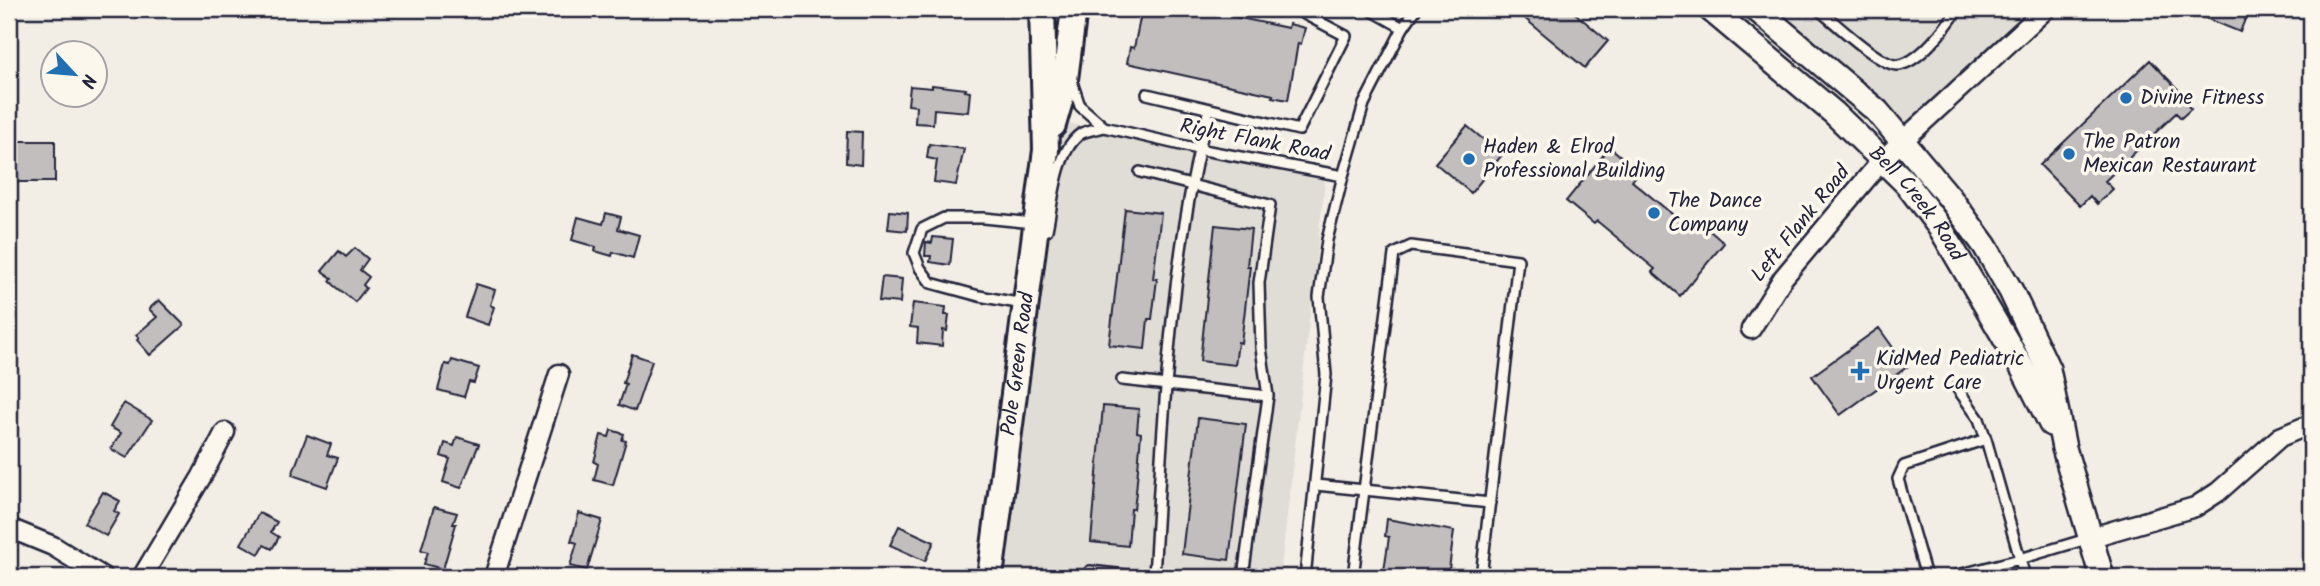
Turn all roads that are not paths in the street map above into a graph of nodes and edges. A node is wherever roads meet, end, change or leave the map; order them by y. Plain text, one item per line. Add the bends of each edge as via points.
1 (1042, 9) edge
2 (1074, 9) edge
3 (1295, 9) edge
4 (1369, 9) edge
5 (1416, 9) edge
6 (1710, 9) edge
7 (1756, 9) edge
8 (1818, 9) edge
9 (1958, 9) edge
10 (2046, 9) edge
11 (1403, 28) junction
12 (1068, 59) junction
13 (1147, 94) dead end
14 (1209, 109) junction
15 (1104, 127) junction
16 (1902, 139) junction
17 (1198, 149) junction
18 (1046, 150) junction
19 (1883, 159) junction
20 (1140, 172) dead end
21 (1343, 176) junction
22 (1190, 185) junction
23 (1037, 223) junction
24 (1026, 304) junction
25 (1751, 329) dead end
26 (559, 374) dead end
27 (1122, 380) dead end
28 (1165, 385) junction
29 (1957, 388) dead end
30 (1268, 396) junction
31 (2311, 424) edge
32 (225, 432) dead end
33 (1986, 439) junction
34 (2064, 448) junction
35 (1316, 485) junction
36 (1363, 490) junction
37 (1490, 503) junction
38 (9, 528) edge
39 (2092, 537) junction
40 (2020, 559) junction
41 (1090, 571) dead end
42 (103, 577) edge
43 (142, 577) edge
44 (494, 577) edge
45 (990, 577) edge
46 (1144, 577) edge
47 (1154, 577) edge
48 (1243, 577) edge
49 (1305, 577) edge
50 (1353, 577) edge
51 (1480, 577) edge
52 (1929, 577) edge
53 (1950, 577) edge
54 (2025, 577) edge
55 (2102, 577) edge

1 - 18 main road, Pole Green Road
2 - 12 main road, Pole Green Road
3 - 14 lane via 1346,36 1299,130
4 - 11 lane
5 - 11 lane, Right Flank Road
6 - 19 street, Bell Creek Road
7 - 16 street, Bell Creek Road via 1860,96
8 - 9 lane via 1882,62 1897,66 1912,60 1945,29
10 - 16 street, Left Flank Road
11 - 21 lane, Right Flank Road via 1364,104
12 - 15 lane via 1077,100
12 - 18 main road, Pole Green Road
13 - 14 lane
14 - 17 lane
15 - 17 lane, Right Flank Road
15 - 24 lane via 1082,134 1066,152
16 - 19 street, Left Flank Road
16 - 34 street, Bell Creek Road via 1974,230 2011,291 2048,369
17 - 21 lane, Right Flank Road
17 - 22 lane
18 - 23 main road, Pole Green Road
19 - 25 street, Left Flank Road via 1783,278
19 - 34 street, Bell Creek Road via 1941,229
20 - 22 lane
21 - 35 lane via 1319,297 1326,375
22 - 28 lane
22 - 30 lane via 1270,205 1259,283
23 - 24 main road, Pole Green Road
23 - 24 lane via 944,218 922,229 914,253 931,283
24 - 45 main road, Pole Green Road
26 - 44 street
27 - 28 lane
28 - 30 lane
28 - 47 lane
29 - 33 lane via 1979,419
30 - 48 lane
31 - 39 street via 2280,438 2194,507
32 - 43 street
33 - 40 lane
33 - 52 lane via 1904,466 1898,479
34 - 39 street, Bell Creek Road
35 - 36 lane
35 - 49 lane
36 - 37 lane
36 - 37 lane via 1394,254 1411,246 1518,260
36 - 50 lane
37 - 51 lane
38 - 42 street via 53,546
39 - 40 lane
39 - 55 street, Bell Creek Road
40 - 53 lane
40 - 54 lane
41 - 46 lane

